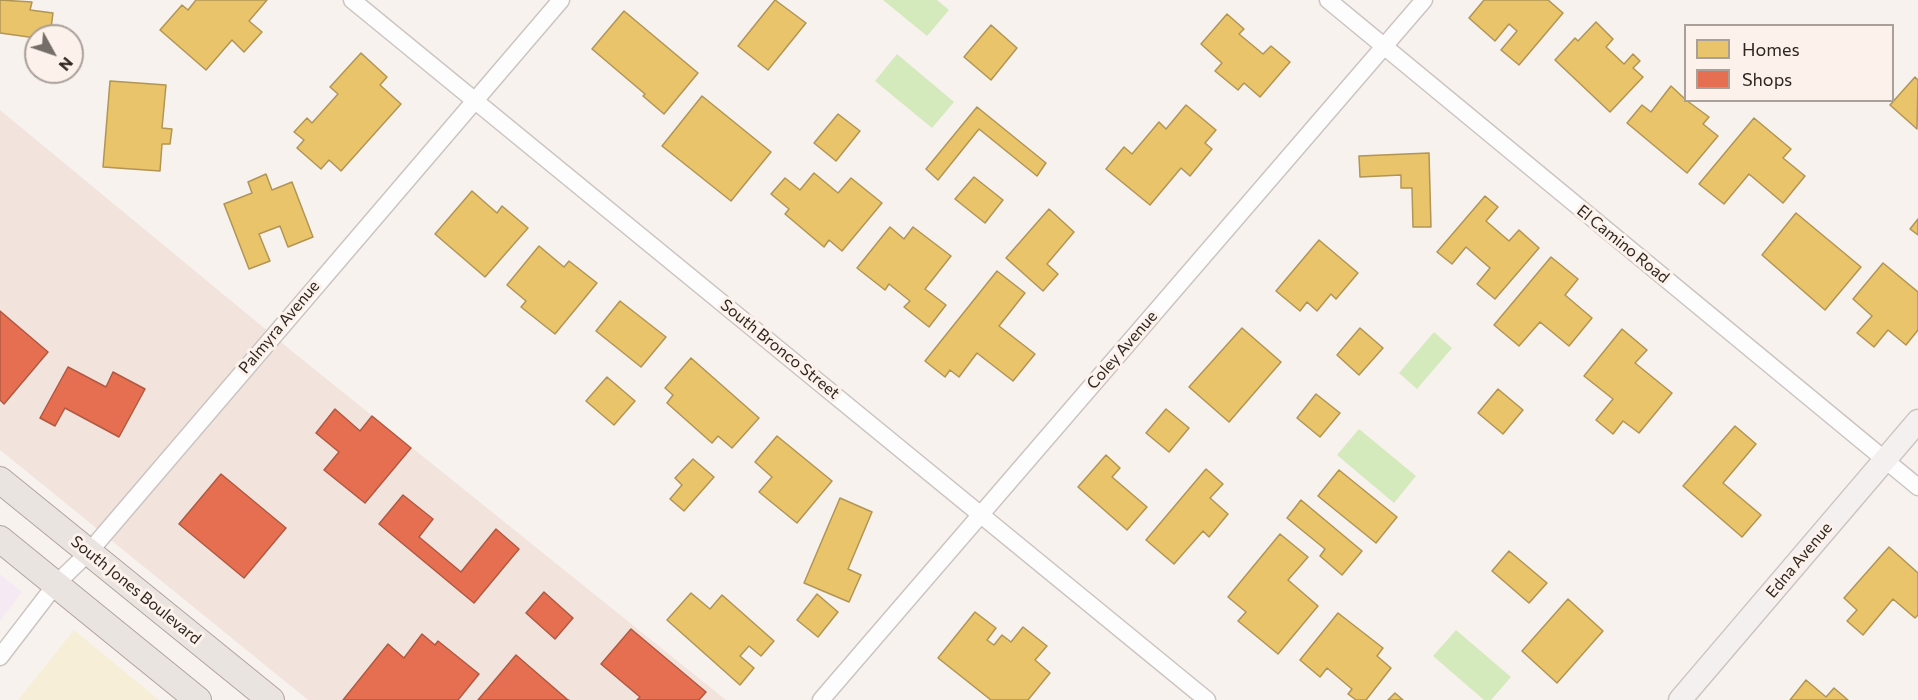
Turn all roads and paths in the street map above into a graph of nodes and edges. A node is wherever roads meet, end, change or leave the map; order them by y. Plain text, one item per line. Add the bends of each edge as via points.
1 (352, 0) edge
2 (561, 0) edge
3 (1328, 0) edge
4 (1424, 0) edge
5 (1383, 46) junction
6 (474, 99) junction
7 (1918, 421) edge
8 (1885, 460) junction
9 (0, 480) edge
10 (1918, 487) edge
11 (981, 513) junction
12 (0, 539) edge
13 (89, 552) junction
14 (56, 584) junction
15 (0, 657) edge
16 (198, 700) edge
17 (271, 700) edge
18 (821, 700) edge
19 (1207, 700) edge
20 (1680, 700) edge

1 - 6 street, South Bronco Street
2 - 6 street, Palmyra Avenue
3 - 5 street, El Camino Road
4 - 5 street, Coley Avenue
5 - 8 street, El Camino Road
5 - 11 street, Coley Avenue
6 - 11 street, South Bronco Street
6 - 13 street, Palmyra Avenue
7 - 8 street, Edna Avenue
8 - 10 street, El Camino Road
8 - 20 street, Edna Avenue
9 - 13 main road, South Jones Boulevard
11 - 18 street, Coley Avenue
11 - 19 street, South Bronco Street
12 - 14 main road
13 - 14 street, Palmyra Avenue
13 - 17 main road, South Jones Boulevard
14 - 15 street, Palmyra Avenue
14 - 16 main road

